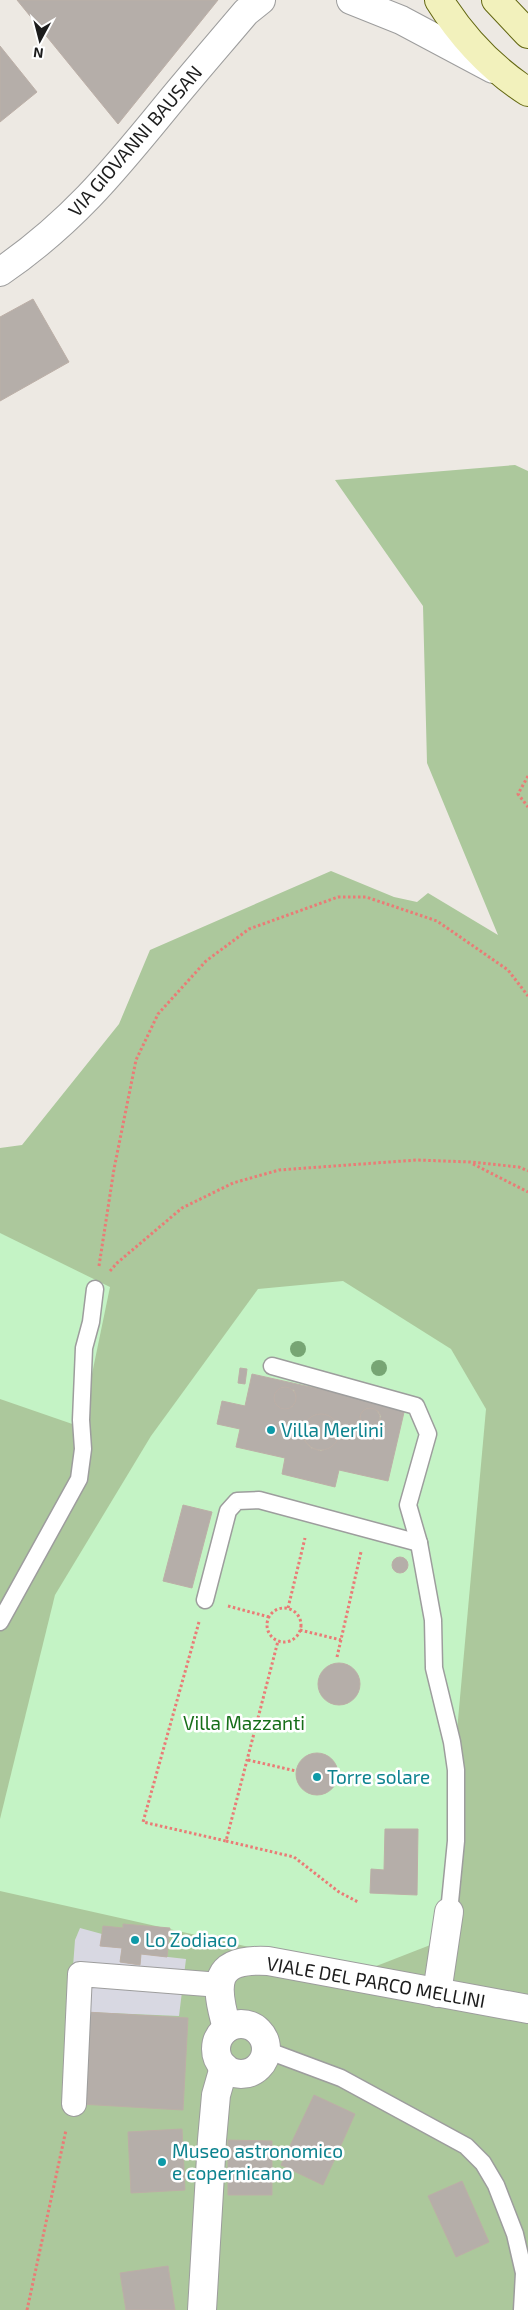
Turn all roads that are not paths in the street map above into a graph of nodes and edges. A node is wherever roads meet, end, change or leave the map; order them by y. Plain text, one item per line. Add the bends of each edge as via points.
1 (261, 0) edge
2 (351, 0) edge
3 (439, 0) edge
4 (496, 0) edge
5 (528, 34) edge
6 (499, 72) junction
7 (528, 92) edge
8 (0, 272) edge
9 (96, 1289) road end
10 (272, 1366) dead end
11 (419, 1543) junction
12 (205, 1600) road end
13 (0, 1622) edge
14 (449, 1912) joint
15 (220, 1985) junction
16 (437, 1993) junction
17 (528, 2009) edge
18 (227, 2028) junction
19 (266, 2050) junction
20 (224, 2068) junction
21 (74, 2103) road end
22 (202, 2310) edge
23 (522, 2310) edge

1 - 8 street, VIA GIOVANNI BAUSAN via 240,19 90,197
2 - 6 street via 401,20
3 - 6 main road via 459,30
4 - 5 main road
6 - 7 main road
9 - 13 lane via 84,1348 83,1450 78,1479
10 - 11 lane via 416,1406 428,1434 408,1505
11 - 12 lane via 259,1500 238,1502 228,1511
11 - 14 lane via 433,1620 434,1668 456,1770 456,1841
14 - 16 street
15 - 16 street, VIALE DEL PARCO MELLINI via 227,1969 234,1964 254,1960
15 - 18 street
15 - 21 street via 80,1974
16 - 17 street, VIALE DEL PARCO MELLINI
18 - 19 street via 244,2024 253,2027 265,2041
18 - 20 street via 221,2033 216,2047 216,2055
19 - 20 street via 260,2065 247,2074
19 - 23 lane via 341,2078 466,2146 483,2163 496,2185 515,2234 524,2273
20 - 22 street via 216,2095

